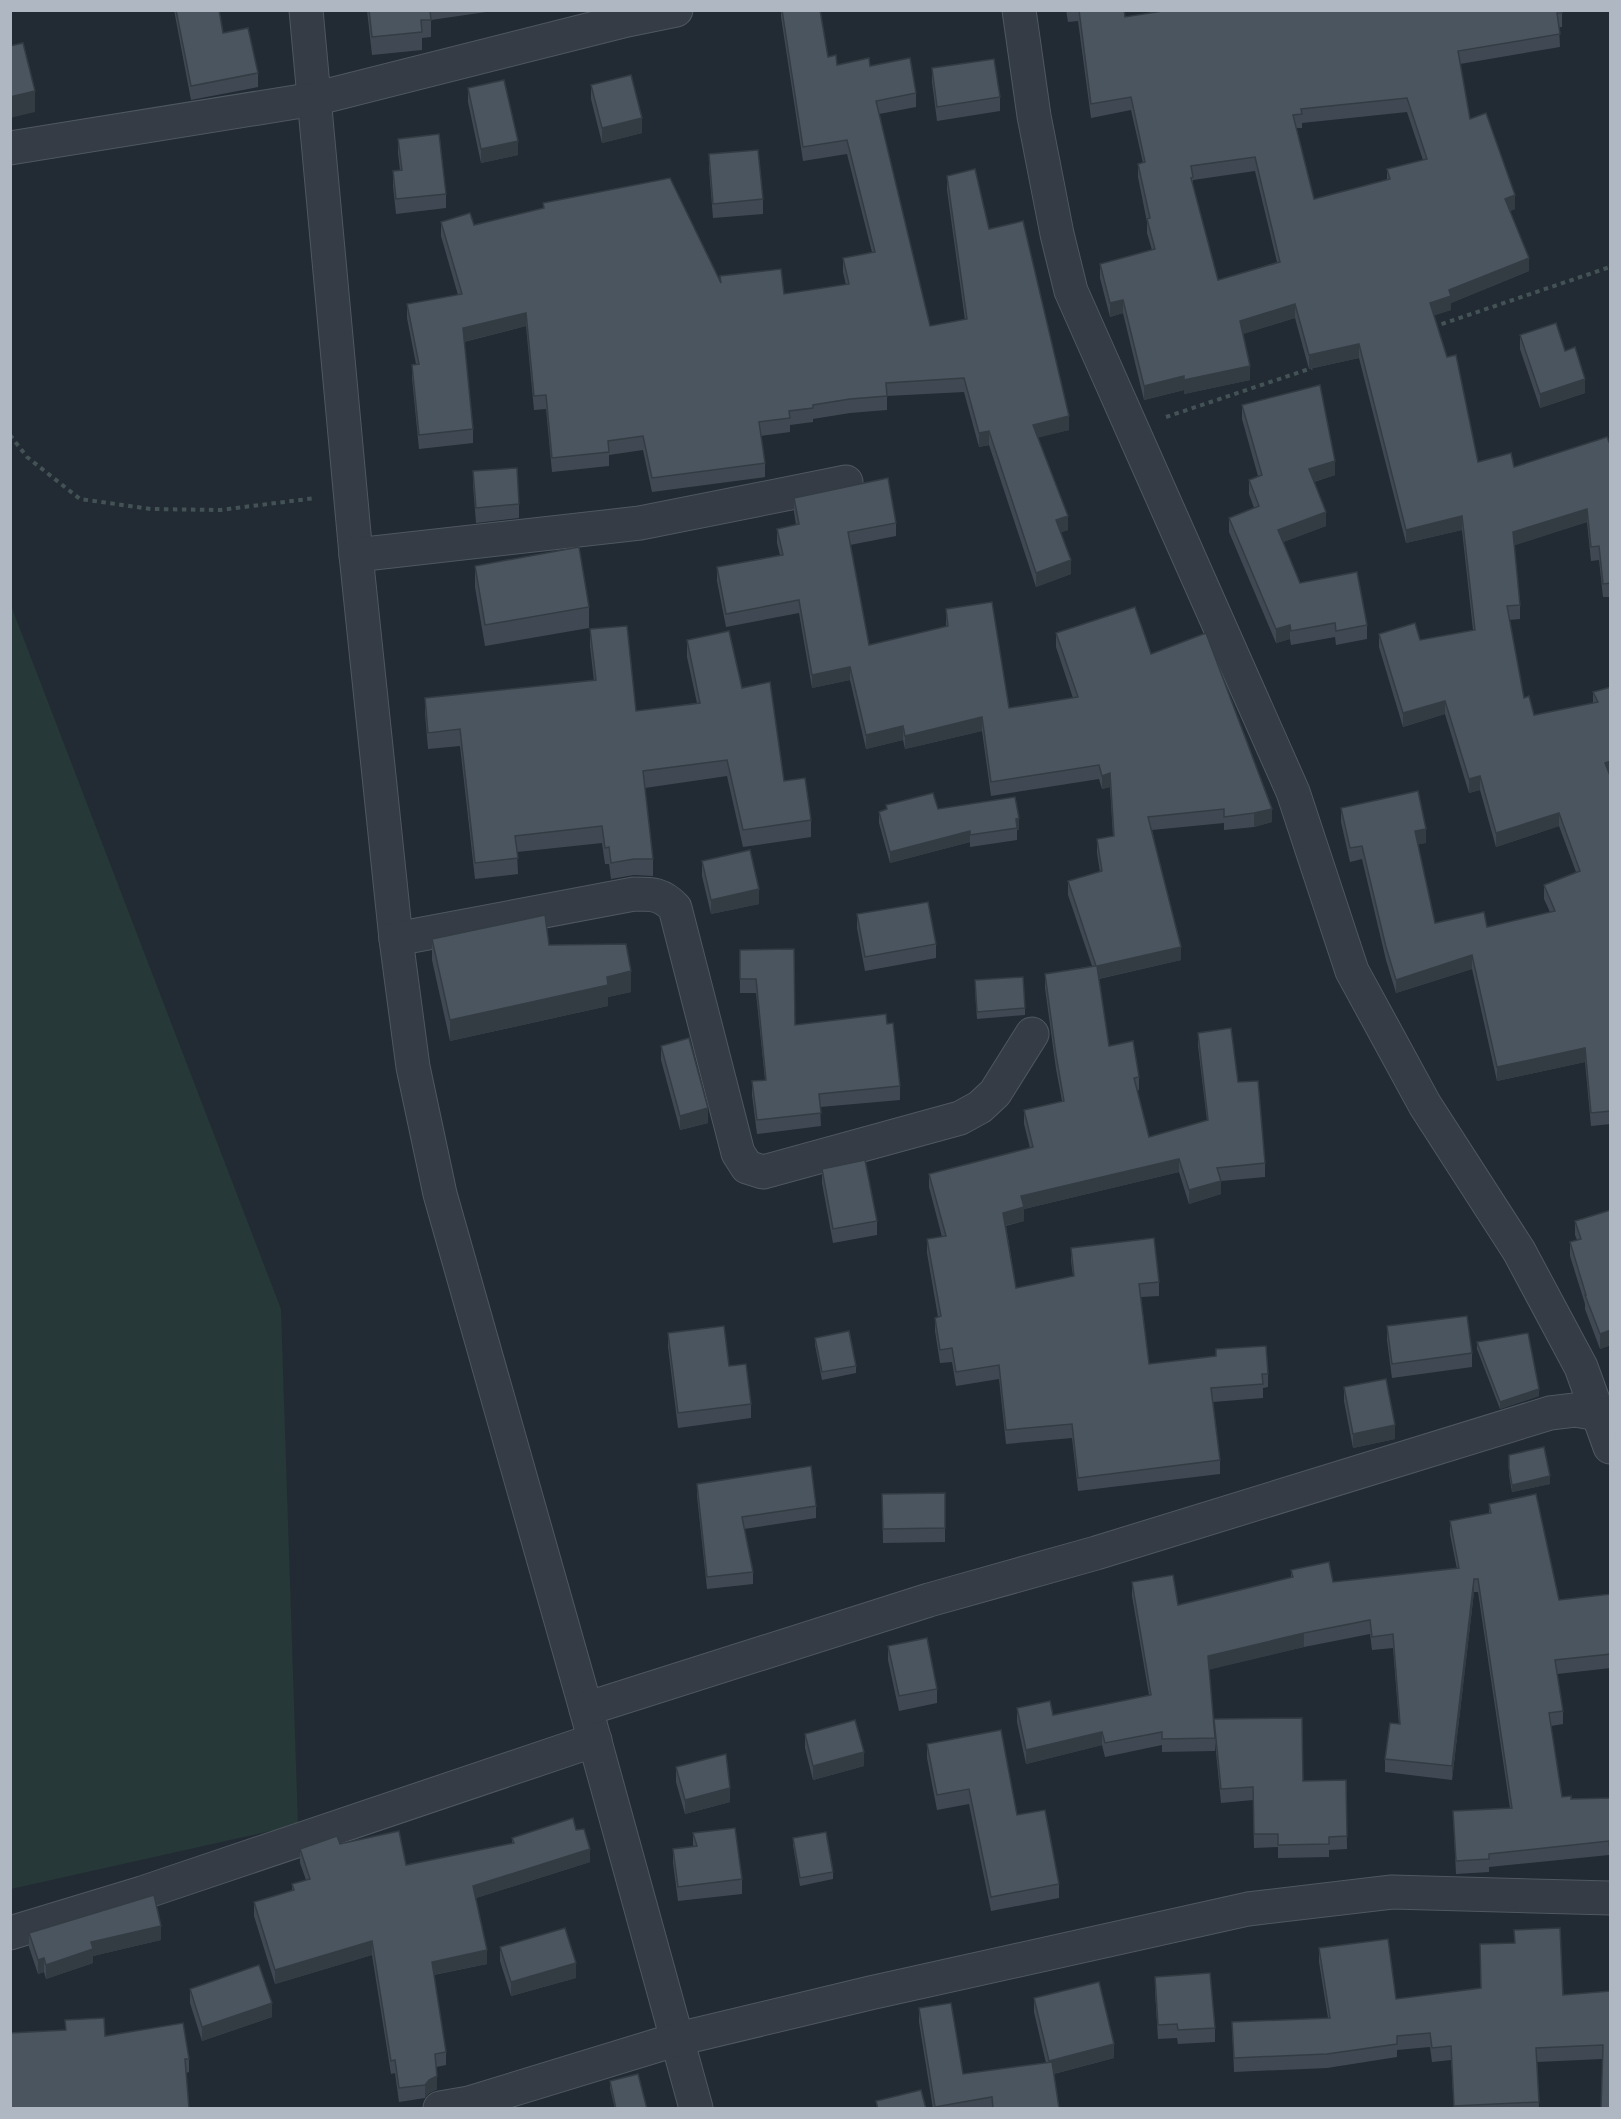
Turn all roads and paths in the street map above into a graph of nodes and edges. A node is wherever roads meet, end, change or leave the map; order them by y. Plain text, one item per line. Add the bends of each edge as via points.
1 (306, 10) edge
2 (676, 10) edge
3 (1019, 10) edge
4 (314, 99) junction
5 (10, 148) edge
6 (1611, 267) edge
7 (1432, 327) edge
8 (1320, 365) edge
9 (1131, 429) junction
10 (10, 435) edge
11 (846, 482) dead end
12 (350, 494) junction
13 (356, 555) junction
14 (396, 939) junction
15 (1032, 1034) dead end
16 (1605, 1415) edge
17 (1611, 1447) edge
18 (586, 1709) junction
19 (595, 1740) junction
20 (1611, 1898) edge
21 (10, 1933) edge
22 (678, 2039) junction
23 (440, 2109) edge
24 (696, 2109) edge

1 - 4 street
2 - 4 street
3 - 9 street via 1034,116 1071,291
4 - 5 street
4 - 12 street
6 - 7 path
8 - 9 path
9 - 16 street via 1293,792 1352,971 1425,1105 1519,1251
10 - 12 path via 27,458 80,498 151,509 220,510
11 - 13 street via 640,523
12 - 13 street
13 - 14 street
14 - 15 street via 634,894 665,898 675,908 738,1153 747,1167 763,1172 960,1118 995,1093
14 - 18 street via 413,1067 440,1194
16 - 17 street
16 - 18 street via 1575,1410 1550,1413 1096,1553 929,1600
18 - 19 street
19 - 21 street via 142,1893
19 - 22 street
20 - 22 street via 1392,1892 1248,1909
22 - 23 street
22 - 24 street

